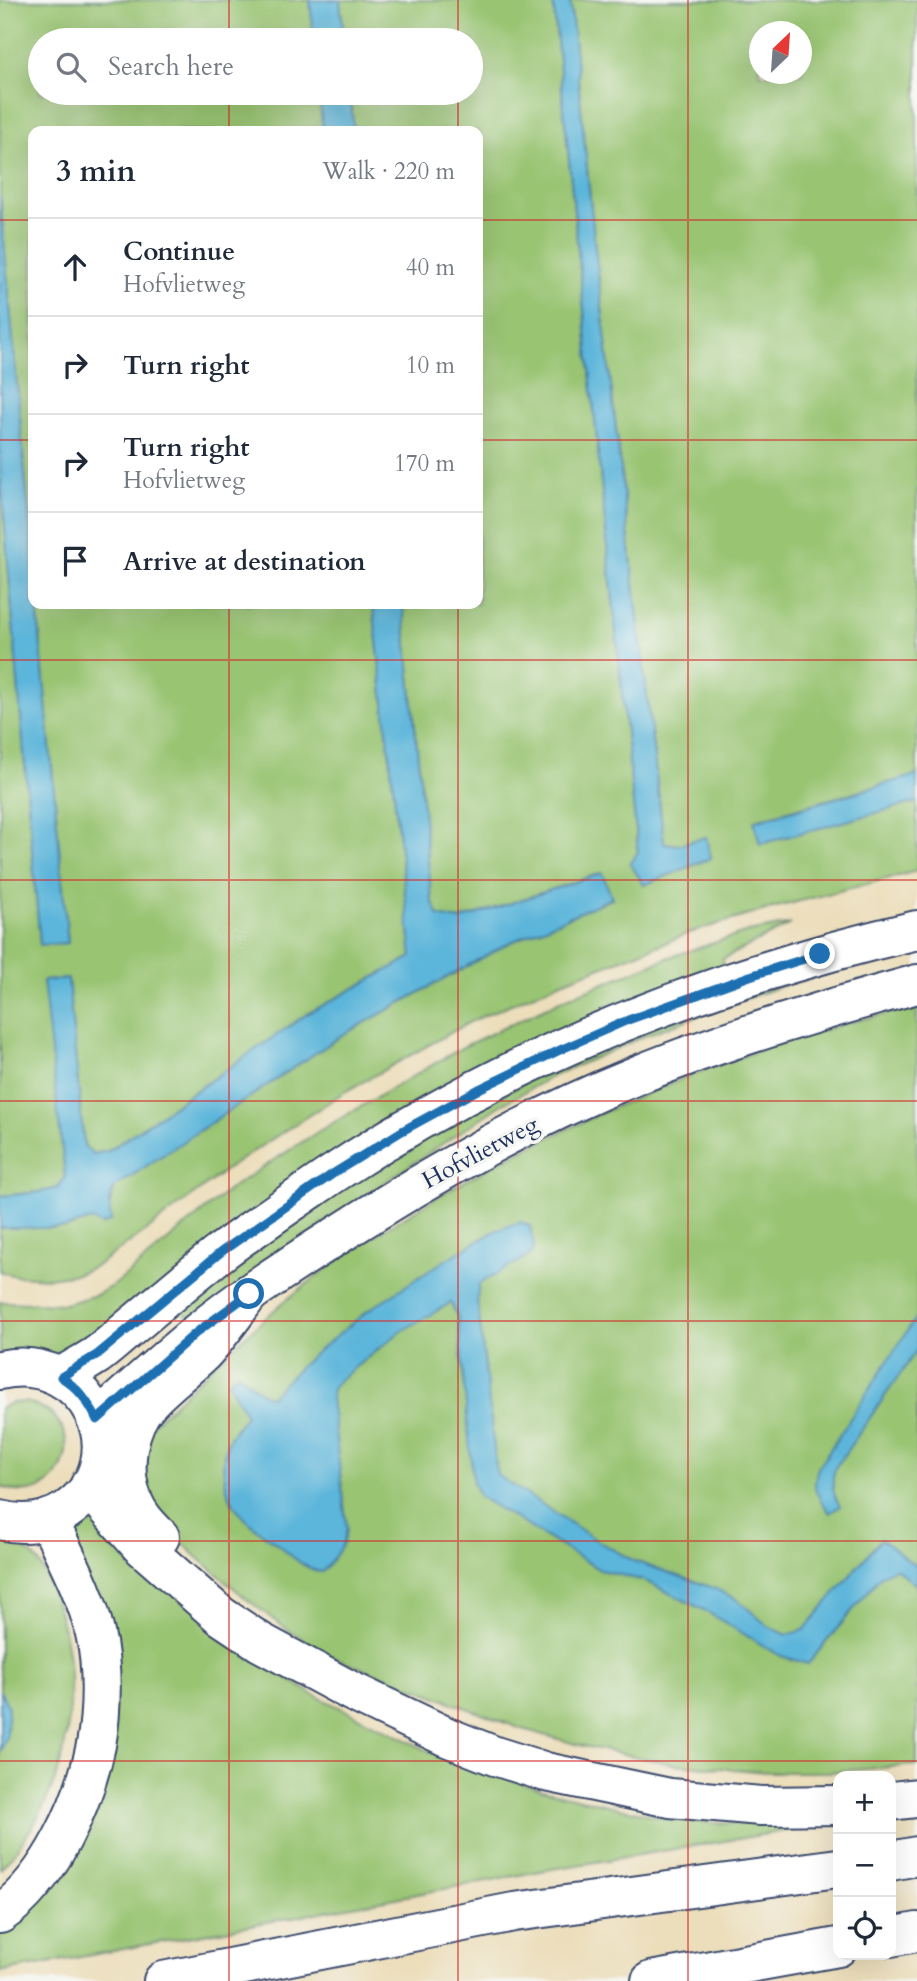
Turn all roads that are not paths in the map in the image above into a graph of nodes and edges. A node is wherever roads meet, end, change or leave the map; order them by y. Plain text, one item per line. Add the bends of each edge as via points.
1 (917, 930) edge
2 (917, 984) edge
3 (249, 1294) junction
4 (0, 1370) edge
5 (61, 1377) junction
6 (97, 1420) junction
7 (90, 1485) junction
8 (48, 1519) junction
9 (0, 1520) edge
10 (260, 1642) junction
11 (917, 1798) edge
12 (896, 1800) edge
13 (833, 1805) edge
14 (917, 1856) edge
15 (896, 1860) edge
16 (833, 1869) edge
17 (0, 1914) edge
18 (917, 1932) edge
19 (896, 1936) edge
20 (833, 1948) edge
21 (163, 1981) edge
22 (651, 1981) edge

1 - 5 main road via 820,954 628,1020 481,1088 334,1173 221,1252 98,1354
2 - 3 main road, Hofvlietweg via 771,1027 635,1076 565,1107 418,1184
3 - 6 main road, Hofvlietweg via 197,1332
3 - 10 main road via 204,1352 139,1415 127,1456 131,1497 141,1517 213,1582
4 - 5 main road via 36,1368
5 - 6 main road via 86,1400
6 - 7 main road via 99,1464
7 - 8 main road via 72,1506
7 - 10 main road via 140,1545 220,1616
8 - 9 main road via 22,1524
8 - 17 main road via 83,1595 95,1634 100,1676 96,1744 70,1822 47,1865
10 - 13 main road via 447,1737 545,1772 670,1798 761,1806
11 - 12 main road
14 - 15 main road
16 - 21 main road via 514,1912
18 - 19 main road
20 - 22 main road

